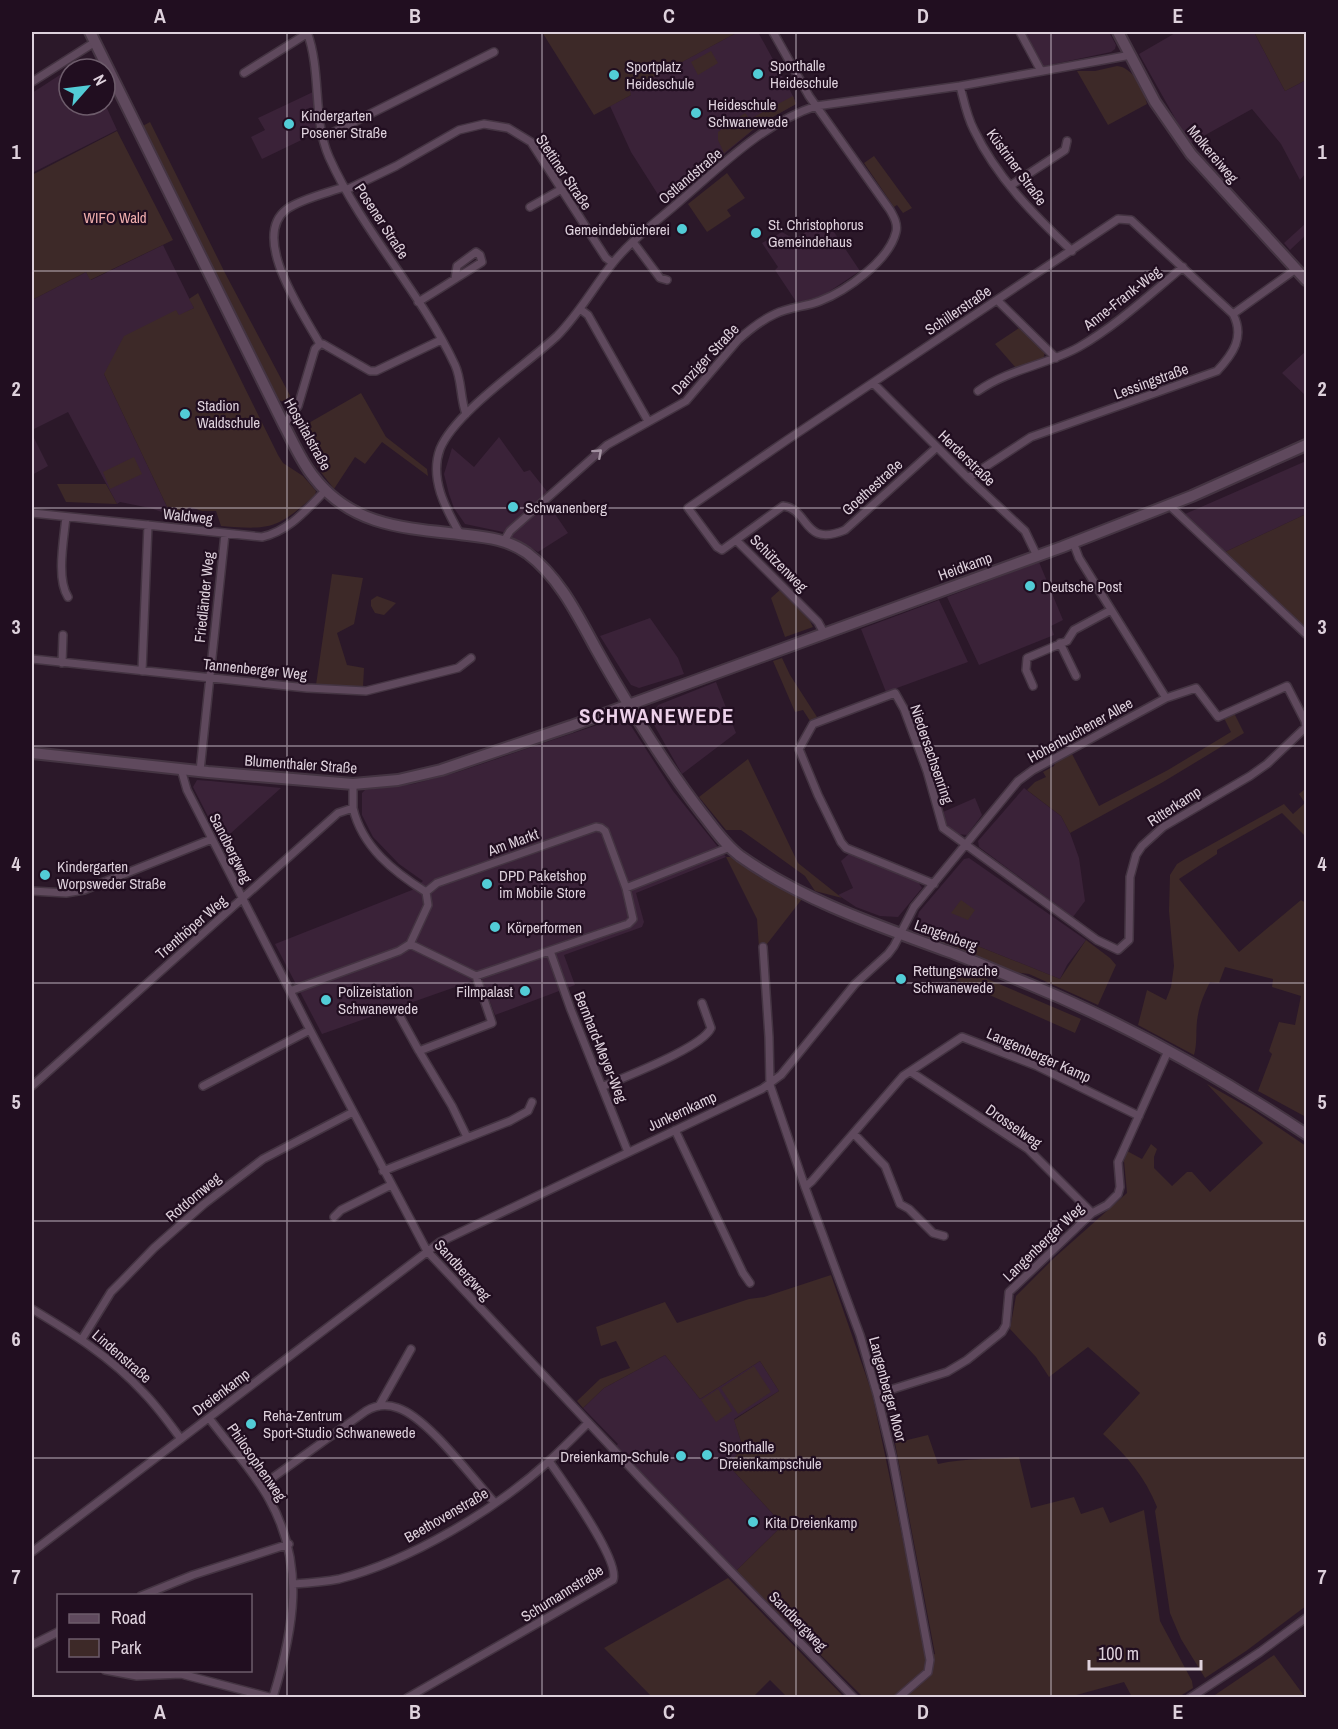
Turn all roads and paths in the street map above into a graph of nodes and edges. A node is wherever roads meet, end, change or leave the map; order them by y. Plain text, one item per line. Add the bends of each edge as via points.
1 (308, 32) edge
2 (773, 32) edge
3 (1020, 32) edge
4 (1118, 32) edge
5 (92, 34) edge
6 (494, 52) dead end
7 (1131, 55) junction
8 (1041, 71) junction
9 (244, 73) dead end
10 (32, 82) edge
11 (960, 86) junction
12 (816, 106) junction
13 (322, 138) junction
14 (1066, 141) dead end
15 (1010, 186) junction
16 (345, 189) junction
17 (560, 190) junction
18 (530, 207) dead end
19 (633, 242) junction
20 (1072, 251) junction
21 (613, 263) junction
22 (1183, 267) junction
23 (1296, 269) junction
24 (455, 279) dead end
25 (667, 280) dead end
26 (1306, 280) edge
27 (997, 300) junction
28 (418, 302) junction
29 (580, 309) junction
30 (1233, 314) junction
31 (441, 340) junction
32 (320, 344) junction
33 (1056, 358) junction
34 (873, 383) junction
35 (978, 391) dead end
36 (466, 414) junction
37 (648, 421) junction
38 (284, 425) junction
39 (1306, 445) edge
40 (936, 447) junction
41 (968, 478) junction
42 (326, 492) junction
43 (1169, 506) junction
44 (688, 508) joint
45 (32, 513) edge
46 (66, 517) junction
47 (148, 525) junction
48 (225, 534) junction
49 (460, 535) junction
50 (736, 540) junction
51 (504, 541) junction
52 (1073, 542) junction
53 (1037, 556) junction
54 (68, 597) dead end
55 (1111, 610) junction
56 (824, 633) junction
57 (1306, 634) edge
58 (63, 635) dead end
59 (1060, 643) junction
60 (471, 658) dead end
61 (32, 659) edge
62 (62, 663) junction
63 (142, 671) junction
64 (1076, 676) dead end
65 (209, 678) junction
66 (1033, 686) dead end
67 (1166, 698) junction
68 (628, 704) junction
69 (32, 753) edge
70 (181, 769) junction
71 (200, 771) junction
72 (353, 784) junction
73 (353, 808) junction
74 (212, 839) junction
75 (965, 846) junction
76 (730, 847) junction
77 (934, 884) junction
78 (626, 888) junction
79 (32, 891) edge
80 (426, 892) junction
81 (243, 899) junction
82 (900, 934) junction
83 (410, 944) junction
84 (763, 947) dead end
85 (550, 951) junction
86 (476, 976) junction
87 (290, 991) junction
88 (702, 1003) dead end
89 (398, 1012) dead end
90 (310, 1030) junction
91 (419, 1051) junction
92 (1168, 1051) junction
93 (911, 1072) junction
94 (770, 1085) junction
95 (32, 1086) edge
96 (203, 1086) dead end
97 (602, 1087) junction
98 (532, 1102) dead end
99 (353, 1112) junction
100 (1139, 1116) junction
101 (675, 1130) junction
102 (854, 1134) junction
103 (1306, 1134) edge
104 (467, 1137) junction
105 (628, 1152) junction
106 (383, 1171) junction
107 (390, 1185) junction
108 (805, 1187) junction
109 (1092, 1213) junction
110 (334, 1217) dead end
111 (944, 1236) dead end
112 (427, 1251) junction
113 (750, 1283) dead end
114 (32, 1309) edge
115 (82, 1339) junction
116 (411, 1349) dead end
117 (877, 1394) junction
118 (380, 1406) junction
119 (209, 1418) junction
120 (588, 1423) junction
121 (181, 1439) junction
122 (549, 1461) junction
123 (261, 1486) junction
124 (495, 1503) junction
125 (289, 1544) junction
126 (32, 1552) edge
127 (293, 1584) junction
128 (146, 1594) edge
129 (1306, 1618) edge
130 (57, 1632) edge
131 (32, 1644) edge
132 (111, 1672) edge
133 (273, 1697) edge
134 (407, 1698) edge
135 (854, 1698) edge
136 (898, 1698) edge
137 (1190, 1698) edge

1 - 9 street
1 - 13 street, Posener Straße
2 - 12 street, Danziger Straße
3 - 8 street
4 - 7 main road, Molkereiweg
5 - 10 street
5 - 38 main road, Hospitalstraße
6 - 13 street
7 - 8 street, Ostlandstraße
7 - 23 main road, Molkereiweg via 1155,102 1191,154
8 - 11 street, Ostlandstraße
11 - 12 street, Ostlandstraße
11 - 15 street, Küstriner Straße via 973,129
12 - 19 street, Ostlandstraße via 794,114 759,136
12 - 37 street, Danziger Straße via 890,210 896,224 892,241 866,272 835,294 776,314 757,325 738,340 686,401
13 - 16 street, Posener Straße
14 - 15 street via 1065,150
15 - 20 street, Küstriner Straße
16 - 17 street, Stettiner Straße via 396,166 459,130 484,124 508,128 531,142
16 - 28 street, Posener Straße
16 - 32 street, Stettiner Straße via 287,209 275,230 279,269
17 - 18 street
17 - 21 street, Stettiner Straße
19 - 21 street, Ostlandstraße
19 - 25 street via 660,278
20 - 22 street, Schillerstraße via 1118,219 1131,220
20 - 27 street, Schillerstraße
21 - 29 street, Ostlandstraße
22 - 30 street, Schillerstraße
22 - 33 street, Anne-Frank-Weg via 1113,325
23 - 26 main road, Molkereiweg
23 - 30 street
24 - 28 street
27 - 33 street
27 - 34 street, Schillerstraße
28 - 31 street, Posener Straße
29 - 36 street, Ostlandstraße via 557,335
29 - 37 street via 588,315
30 - 41 street, Lessingstraße via 1238,323 1238,338 1234,351 1217,371 1031,437
31 - 32 street via 376,371
31 - 36 street, Posener Straße via 456,367
32 - 38 street via 315,349 298,406
33 - 35 street, Anne-Frank-Weg via 993,380
34 - 40 street, Herderstraße
34 - 44 street, Schillerstraße
36 - 49 street, Ostlandstraße via 443,444 436,471
51 -> 37 street, Danziger Straße via 510,531 607,445
38 - 42 main road, Hospitalstraße via 311,474
39 - 43 main road, Heidkamp
40 - 41 street, Herderstraße
40 - 50 street, Goethestraße via 845,530 830,536 814,532 790,507 783,506
41 - 53 street, Herderstraße via 1025,531
42 - 48 street, Waldweg via 274,534
42 - 49 main road, Hospitalstraße via 341,505 369,519
43 - 52 main road, Heidkamp
43 - 57 street
44 - 50 street, Schützenweg via 717,547 722,550
45 - 46 street, Waldweg
46 - 47 street, Waldweg
46 - 54 street via 62,574
47 - 48 street, Waldweg
47 - 63 street
48 - 65 street, Friedländer Weg
49 - 51 main road, Hospitalstraße
50 - 56 street, Schützenweg via 818,622
51 - 68 main road, Hospitalstraße via 529,555 560,588
52 - 53 main road, Heidkamp
52 - 55 street
53 - 56 main road, Heidkamp
55 - 59 street via 1074,630
55 - 67 street
56 - 68 main road, Heidkamp
58 - 62 street
59 - 64 street
59 - 66 street via 1028,658 1026,670
60 - 65 street, Tannenberger Weg via 458,668 366,691
61 - 62 street, Tannenberger Weg
62 - 63 street, Tannenberger Weg
63 - 65 street, Tannenberger Weg
65 - 71 street, Friedländer Weg
67 - 75 street, Hohenbuchener Allee via 1018,781
67 - 75 street, Ritterkamp via 1196,688 1218,717 1287,686 1306,727 1267,764 1163,827 1142,846 1130,877 1129,940 1118,950 1097,940
68 - 72 main road, Blumenthaler Straße via 441,770 398,780
68 - 76 main road, Langenberg via 671,772
69 - 70 main road, Blumenthaler Straße
70 - 71 main road, Blumenthaler Straße
70 - 74 street, Sandbergweg via 184,786
71 - 72 main road, Blumenthaler Straße
72 - 73 street
73 - 80 street via 369,844
73 - 81 street, Trenthöper Weg via 338,813
74 - 79 street via 84,890
74 - 81 street, Sandbergweg
75 - 77 street, Hohenbuchener Allee
75 - 77 street, Niedersachsenring via 943,828 927,771 895,693 813,724 799,749 841,842 846,848
76 - 78 street
76 - 82 main road, Langenberg via 818,901
77 - 82 street, Hohenbuchener Allee via 914,908
78 - 80 street, Am Markt via 605,831 596,827 437,884
78 - 85 street, Am Markt via 633,914 628,924
80 - 83 street via 428,905
81 - 87 street, Sandbergweg
81 - 95 street, Trenthöper Weg
82 - 92 main road, Langenberg via 1037,988
82 - 94 street, Junkernkamp via 888,954 855,984
83 - 86 street
83 - 87 street
84 - 94 street, Langenberger Moor
85 - 86 street, Am Markt
85 - 97 street, Bernhard-Meyer-Weg
86 - 91 street via 492,1023
87 - 90 street, Sandbergweg
88 - 97 street via 711,1028 703,1038
89 - 91 street
90 - 96 street
90 - 99 street, Sandbergweg
91 - 104 street
92 - 100 street, Langenberger Weg
92 - 103 main road, Langenberg
93 - 100 street, Langenberger Kamp via 957,1039 967,1038 1037,1066
93 - 102 street, Langenberger Kamp via 903,1076
93 - 109 street, Drosselweg via 1028,1149
94 - 101 street, Junkernkamp
94 - 108 street, Langenberger Moor
97 - 105 street, Bernhard-Meyer-Weg
98 - 104 street via 528,1111 510,1121
99 - 106 street, Sandbergweg
99 - 115 street, Rotdornweg via 263,1159 204,1204 116,1287
100 - 109 street, Langenberger Weg via 1118,1162 1118,1194
101 - 105 street, Junkernkamp
101 - 113 street
102 - 108 street, Langenberger Kamp
102 - 111 street via 880,1158 900,1204 933,1233
104 - 106 street
105 - 112 street, Junkernkamp
106 - 107 street, Sandbergweg
107 - 110 street
107 - 112 street, Sandbergweg
108 - 117 street, Langenberger Moor via 860,1335
109 - 117 street, Langenberger Weg via 1010,1292 1002,1332 947,1372
112 - 119 street, Dreienkamp
112 - 120 street, Sandbergweg
114 - 115 street, Lindenstraße
115 - 121 street, Lindenstraße via 133,1381
116 - 118 street
117 - 136 street, Langenberger Moor via 930,1660 928,1672
118 - 123 street via 366,1411
118 - 124 street via 399,1408 420,1422
119 - 121 street, Dreienkamp
119 - 123 street, Philosophenweg
120 - 122 street, Beethovenstraße
120 - 135 street, Sandbergweg
121 - 126 street, Dreienkamp
122 - 124 street, Beethovenstraße
122 - 134 street, Schumannstraße via 598,1537 615,1572 613,1580
123 - 125 street, Philosophenweg
124 - 127 street, Beethovenstraße via 435,1540 370,1569 339,1579
125 - 127 street, Philosophenweg
125 - 128 street
127 - 133 street, Philosophenweg via 290,1635
129 - 137 street
130 - 131 street
132 - 133 street via 137,1676 181,1674

